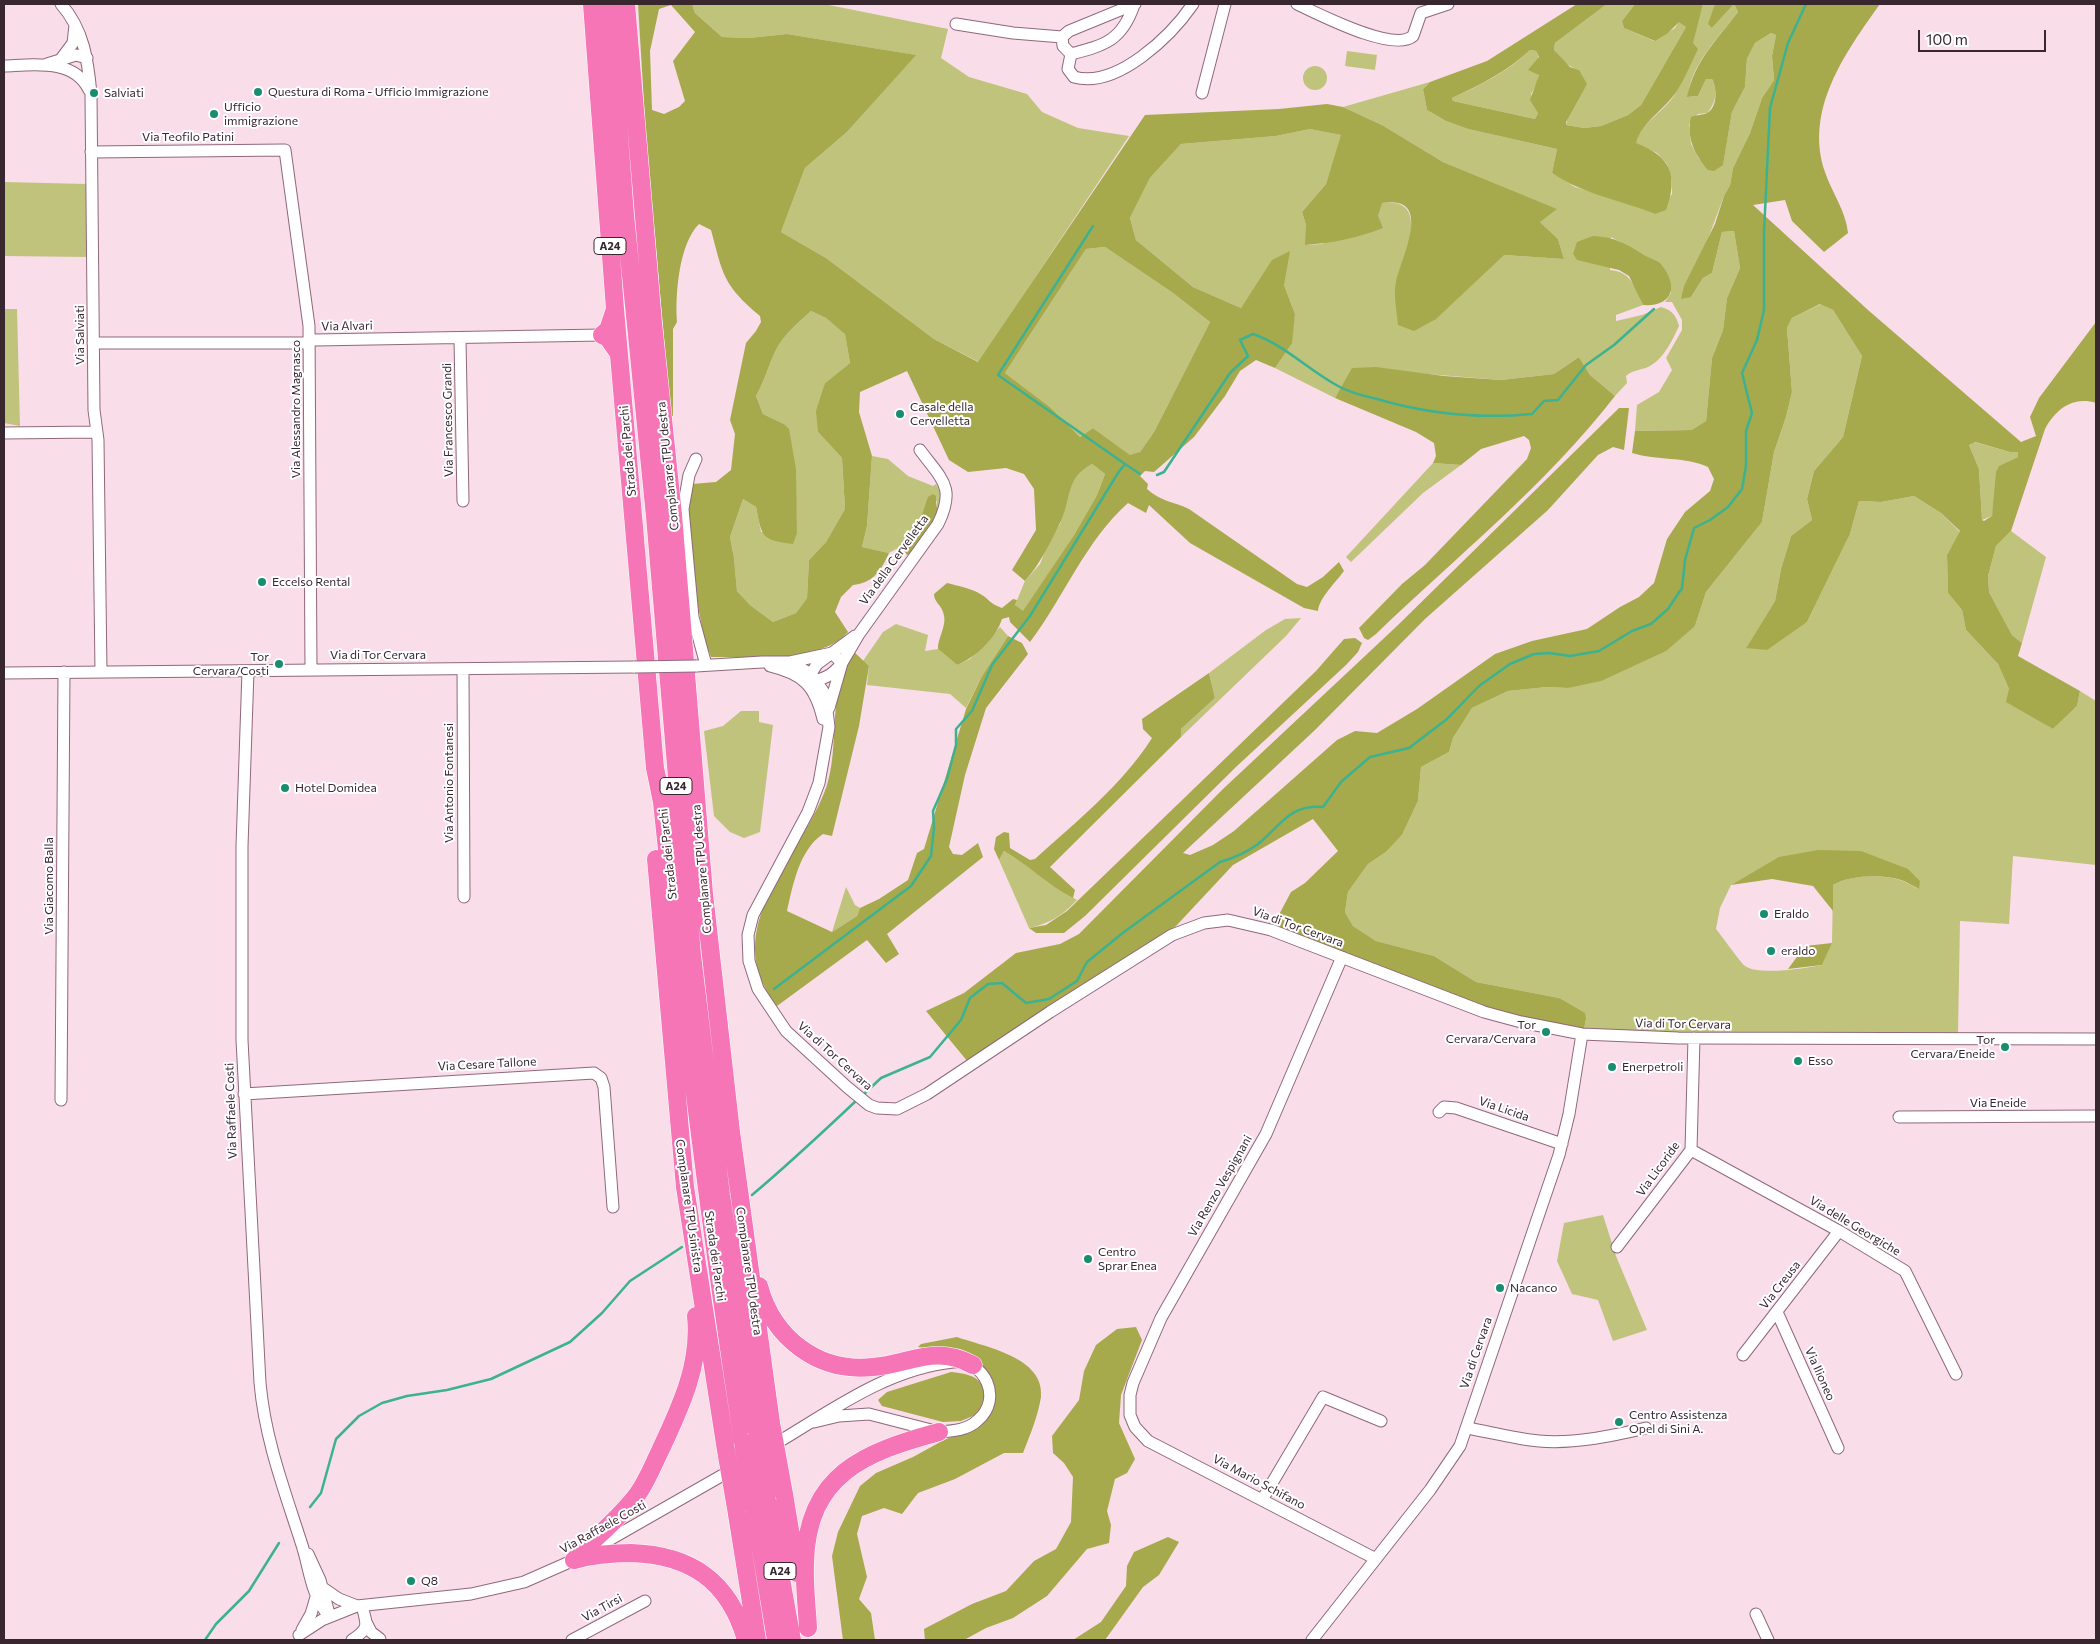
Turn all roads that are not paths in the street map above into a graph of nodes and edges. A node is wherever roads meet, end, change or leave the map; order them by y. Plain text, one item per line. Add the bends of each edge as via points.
1 (61, 4) edge
2 (1135, 4) edge
3 (1193, 4) edge
4 (1224, 4) edge
5 (1297, 4) edge
6 (1448, 4) edge
7 (609, 9) edge
8 (75, 24) junction
9 (956, 24) dead end
10 (1062, 37) junction
11 (1071, 54) junction
12 (87, 58) junction
13 (60, 63) junction
14 (4, 66) edge
15 (1202, 93) dead end
16 (91, 94) junction
17 (610, 138) junction
18 (285, 150) joint
19 (92, 152) junction
20 (615, 309) junction
21 (602, 335) junction
22 (460, 339) junction
23 (309, 342) junction
24 (93, 343) junction
25 (619, 354) junction
26 (97, 432) junction
27 (4, 433) edge
28 (920, 450) dead end
29 (696, 459) dead end
30 (463, 501) dead end
31 (859, 634) junction
32 (832, 653) junction
33 (790, 662) junction
34 (753, 663) junction
35 (842, 663) junction
36 (701, 665) junction
37 (463, 669) junction
38 (248, 670) junction
39 (311, 670) junction
40 (64, 672) junction
41 (101, 672) junction
42 (4, 673) edge
43 (811, 679) junction
44 (828, 710) junction
45 (826, 743) junction
46 (655, 768) junction
47 (464, 897) dead end
48 (1342, 957) junction
49 (1582, 1034) junction
50 (1694, 1038) junction
51 (2096, 1039) edge
52 (244, 1094) junction
53 (61, 1100) dead end
54 (1438, 1112) dead end
55 (2096, 1116) edge
56 (1899, 1117) dead end
57 (731, 1132) junction
58 (1562, 1144) junction
59 (1691, 1150) junction
60 (682, 1160) junction
61 (613, 1207) dead end
62 (1839, 1231) junction
63 (1617, 1247) dead end
64 (1777, 1312) junction
65 (1743, 1355) dead end
66 (973, 1365) junction
67 (1956, 1374) dead end
68 (1381, 1421) dead end
69 (814, 1422) junction
70 (1135, 1427) joint
71 (1466, 1428) junction
72 (1646, 1428) dead end
73 (757, 1432) junction
74 (939, 1432) junction
75 (1838, 1448) dead end
76 (1262, 1500) junction
77 (768, 1501) junction
78 (1374, 1558) junction
79 (574, 1560) junction
80 (319, 1592) junction
81 (645, 1601) dead end
82 (360, 1606) junction
83 (1756, 1614) dead end
84 (329, 1616) junction
85 (366, 1622) junction
86 (809, 1634) edge
87 (297, 1637) edge
88 (356, 1638) edge
89 (380, 1640) edge
90 (572, 1640) edge
91 (746, 1640) edge
92 (757, 1640) edge
93 (776, 1640) edge
94 (792, 1640) edge
95 (1312, 1640) edge
96 (1768, 1640) edge

1 - 8 street, Via Salviati
2 - 10 street
2 - 11 street via 1117,36
3 - 11 street via 1182,20 1149,51 1111,74 1094,79 1074,77 1068,69
4 - 15 street
5 - 6 street via 1375,36 1402,40 1411,37 1421,13
7 - 17 highway, Strada dei Parchi / A24
7 - 57 highway, Complanare TPU destra via 637,136 673,515 702,877
8 - 12 street, Via Salviati
8 - 13 street via 73,43
9 - 10 street
10 - 11 street
12 - 13 street via 79,55
12 - 16 street, Via Salviati
13 - 14 street
13 - 16 street via 78,74
16 - 19 street, Via Salviati
17 - 20 highway, Strada dei Parchi / A24
17 - 73 highway, Strada dei Parchi / A24 via 635,326 655,516 692,955 720,1195
18 - 19 street, Via Teofilo Patini
18 - 23 street, Via Alessandro Magnasco
19 - 24 street, Via Salviati
20 - 21 highway via 608,330
20 - 25 highway, Strada dei Parchi / A24
21 - 22 street, Via Alvari
21 - 25 highway
22 - 23 street, Via Alvari
22 - 30 street, Via Francesco Grandi
23 - 24 street, Via Alvari
23 - 39 street, Via Alessandro Magnasco
24 - 26 street, Via Salviati
25 - 46 highway, Strada dei Parchi / A24
26 - 27 street
26 - 41 street, Via Salviati
28 - 31 street, Via della Cervelletta via 947,491 947,504 938,524
29 - 36 street via 685,489 683,516 692,617
31 - 32 street
31 - 35 street
32 - 33 street, Via di Tor Cervara
32 - 35 street
32 - 43 street via 817,664
33 - 34 street, Via di Tor Cervara
33 - 43 street
34 - 36 street, Via di Tor Cervara
34 - 43 street, Via di Tor Cervara
35 - 43 street via 835,672
35 - 44 street
36 - 37 street, Via di Tor Cervara, bridge
37 - 39 street, Via di Tor Cervara
37 - 47 street, Via Antonio Fontanesi
38 - 39 street, Via di Tor Cervara
38 - 41 street, Via di Tor Cervara
38 - 52 street, Via Raffaele Costi via 242,854
40 - 41 street, Via di Tor Cervara
40 - 42 street, Via di Tor Cervara
40 - 53 street, Via Giacomo Balla
43 - 44 street, Via di Tor Cervara via 825,694
43 - 45 street, Via di Tor Cervara via 821,710
44 - 45 street, Via di Tor Cervara
45 - 48 street, Via di Tor Cervara via 818,789 756,907 748,948 755,983 773,1014 794,1040 869,1105 891,1110 916,1101 1119,967 1188,928 1211,921 1244,922
46 - 60 highway, Complanare TPU sinistra via 652,804
46 - 73 highway, Strada dei Parchi / A24 via 662,802 686,1035 717,1275
48 - 49 street, Via di Tor Cervara via 1484,1012
48 - 70 street, Via Renzo Vespignani via 1266,1134 1161,1318 1130,1395 1130,1415
49 - 50 street, Via di Tor Cervara
49 - 58 street, Via di Cervara
50 - 51 street, Via di Tor Cervara
50 - 59 street, Via Licoride
52 - 61 street, Via Cesare Tallone via 594,1073 601,1078 604,1087
52 - 80 street, Via Raffaele Costi via 261,1398 271,1451
54 - 58 street, Via Licida via 1447,1106 1456,1108
55 - 56 street, Via Eneide
57 - 66 highway via 742,1167 762,1295 774,1321 790,1340 820,1360 841,1366 874,1367 930,1355 955,1357
57 - 73 highway, Complanare TPU destra
58 - 71 street, Via di Cervara
59 - 62 street, Via delle Georgiche
59 - 63 street, Via Licoride
60 - 79 highway via 678,1188 697,1329 689,1381 683,1401 643,1486 625,1509
60 - 92 highway, Complanare TPU sinistra, bridge
62 - 64 street, Via Creusa
62 - 67 street, Via delle Georgiche via 1905,1271
64 - 65 street, Via Creusa
64 - 75 street, Via Ilioneo
66 - 69 street, Via Raffaele Costi via 954,1362 910,1373 869,1389
66 - 74 street, Via Raffaele Costi via 982,1372 989,1386 984,1414 963,1429
68 - 76 street via 1322,1397
69 - 74 street, Via Raffaele Costi via 869,1414
69 - 79 street, Via Raffaele Costi
70 - 76 street, Via Mario Schifano via 1148,1441
71 - 72 street via 1538,1441 1595,1439
71 - 78 street, Via di Cervara via 1450,1462
73 - 77 highway, Strada dei Parchi / A24, bridge
73 - 77 highway, Complanare TPU destra, bridge
74 - 86 highway via 868,1455 842,1474 826,1492 814,1516 806,1545
76 - 78 street, Via Mario Schifano
77 - 86 highway, Complanare TPU destra
77 - 93 highway, Strada dei Parchi / A24
77 - 94 highway, Strada dei Parchi / A24
78 - 95 street, Via di Cervara
79 - 82 street, Via Raffaele Costi via 499,1589
79 - 91 highway via 608,1554 649,1553 693,1566 728,1598
80 - 82 street, Via Raffaele Costi
80 - 84 street, Via Raffaele Costi
80 - 87 street
81 - 90 street, Via Tirsi
82 - 84 street, Via Raffaele Costi
82 - 85 street
83 - 96 street
84 - 87 street
85 - 88 street via 364,1631
85 - 89 street
88 - 89 street

